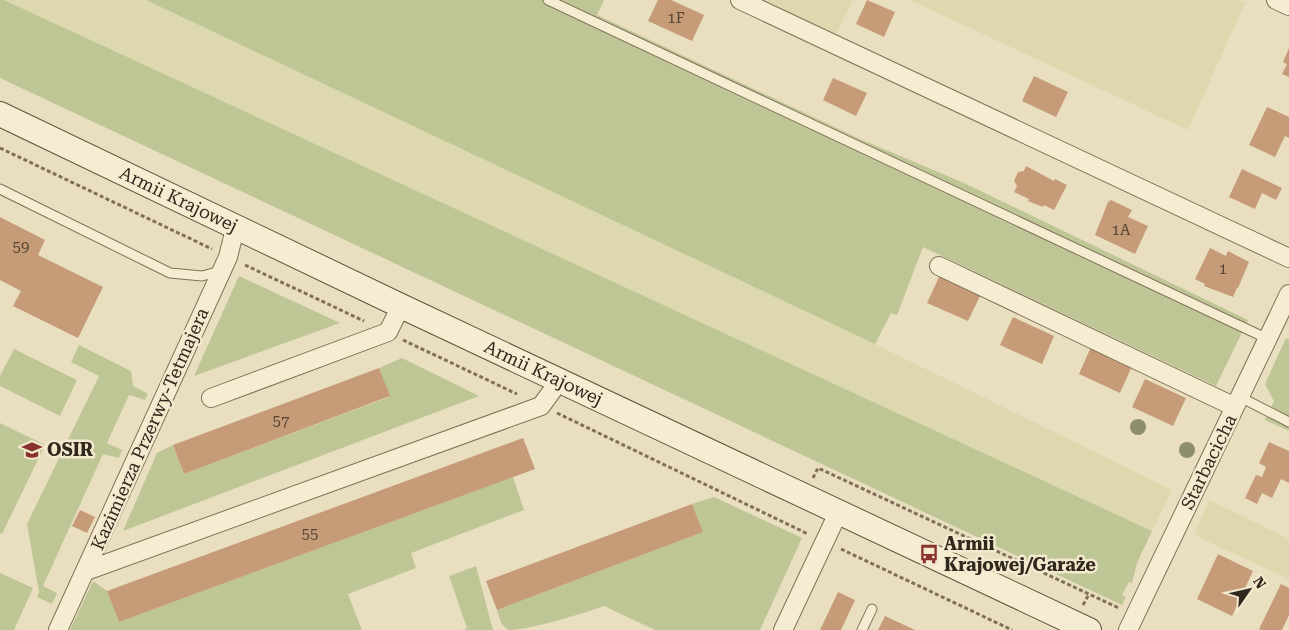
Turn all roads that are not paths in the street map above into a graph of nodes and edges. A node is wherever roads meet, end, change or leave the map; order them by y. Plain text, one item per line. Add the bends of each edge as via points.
1 (548, 0) edge
2 (740, 0) edge
3 (1276, 0) edge
4 (1289, 6) edge
5 (0, 114) edge
6 (0, 189) edge
7 (236, 225) junction
8 (1289, 258) edge
9 (225, 264) junction
10 (939, 266) dead end
11 (1289, 294) edge
12 (401, 306) junction
13 (1268, 339) junction
14 (560, 380) junction
15 (211, 398) dead end
16 (1237, 402) junction
17 (1289, 422) edge
18 (839, 511) junction
19 (86, 570) junction
20 (872, 609) dead end
21 (1132, 623) edge
22 (58, 630) edge
23 (783, 630) edge
24 (862, 630) edge
25 (1089, 630) edge

1 - 13 lane
2 - 8 street
3 - 4 street
5 - 7 street, Armii Krajowej
6 - 9 lane via 170,273 202,276
7 - 9 street, Kazimierza Przerwy-Tetmajera
7 - 12 street, Armii Krajowej
9 - 19 street, Kazimierza Przerwy-Tetmajera
10 - 16 street
11 - 13 street, Starbacicha
12 - 14 street, Armii Krajowej
12 - 15 street via 388,332
13 - 16 street, Starbacicha
14 - 18 street, Armii Krajowej
14 - 19 street via 541,406
16 - 17 lane
16 - 21 street, Starbacicha
18 - 23 street
18 - 25 street, Armii Krajowej
19 - 22 street, Kazimierza Przerwy-Tetmajera
20 - 24 lane

